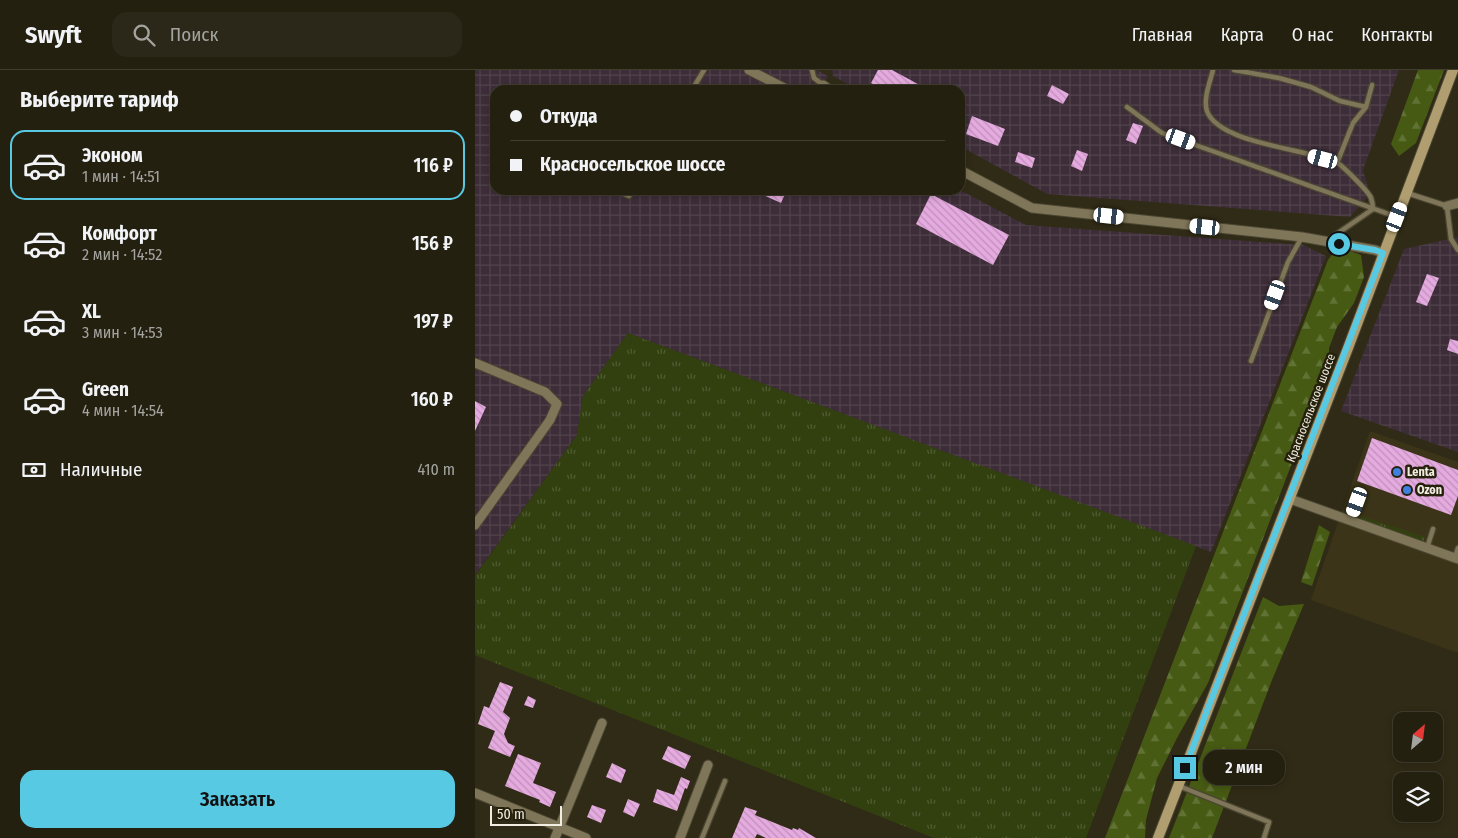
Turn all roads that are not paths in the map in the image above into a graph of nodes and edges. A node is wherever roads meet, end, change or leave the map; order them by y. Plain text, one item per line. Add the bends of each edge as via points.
1 (704, 70) edge
2 (749, 70) edge
3 (812, 70) edge
4 (1213, 70) edge
5 (1234, 70) edge
6 (1453, 70) edge
7 (695, 85) edge
8 (778, 85) edge
9 (823, 85) edge
10 (1372, 85) dead end
11 (1127, 107) dead end
12 (1366, 107) junction
13 (1337, 163) junction
14 (965, 173) edge
15 (1407, 193) junction
16 (1458, 203) edge
17 (1447, 206) junction
18 (1373, 209) junction
19 (1397, 217) junction
20 (1302, 238) junction
21 (1325, 242) junction
22 (1458, 250) edge
23 (1383, 253) junction
24 (1251, 361) dead end
25 (475, 363) edge
26 (1290, 498) junction
27 (1357, 502) dead end
28 (1351, 521) junction
29 (475, 525) edge
30 (1433, 529) dead end
31 (1427, 548) junction
32 (1458, 548) edge
33 (1456, 558) edge
34 (602, 723) dead end
35 (708, 766) dead end
36 (725, 781) dead end
37 (1179, 786) junction
38 (475, 793) edge
39 (559, 828) junction
40 (555, 838) edge
41 (586, 838) edge
42 (680, 838) edge
43 (702, 838) edge
44 (1158, 838) edge
45 (1264, 838) edge

1 - 7 lane
2 - 8 street
3 - 9 lane via 813,78
4 - 13 lane via 1207,111 1216,123 1247,139
5 - 12 lane via 1279,78 1311,87 1340,101
6 - 15 main road, Красносельское шоссе
10 - 12 lane
11 - 18 lane via 1162,132
12 - 13 lane via 1353,123
13 - 18 lane via 1371,196
14 - 20 street via 1032,208
15 - 17 lane
15 - 19 main road, Красносельское шоссе
16 - 17 street
17 - 22 lane via 1451,239
18 - 19 lane
18 - 21 lane
19 - 23 main road, Красносельское шоссе
20 - 21 street
20 - 24 lane via 1288,262
21 - 23 street
23 - 26 main road, Красносельское шоссе
25 - 29 street via 545,392 557,404 550,420
26 - 28 street
26 - 37 main road, Красносельское шоссе
27 - 28 lane
28 - 31 street
30 - 31 lane
31 - 33 street
32 - 33 lane
34 - 39 street
35 - 42 street
36 - 43 lane
37 - 44 main road, Красносельское шоссе
37 - 45 lane via 1269,822
38 - 39 street
39 - 40 street
39 - 41 street

